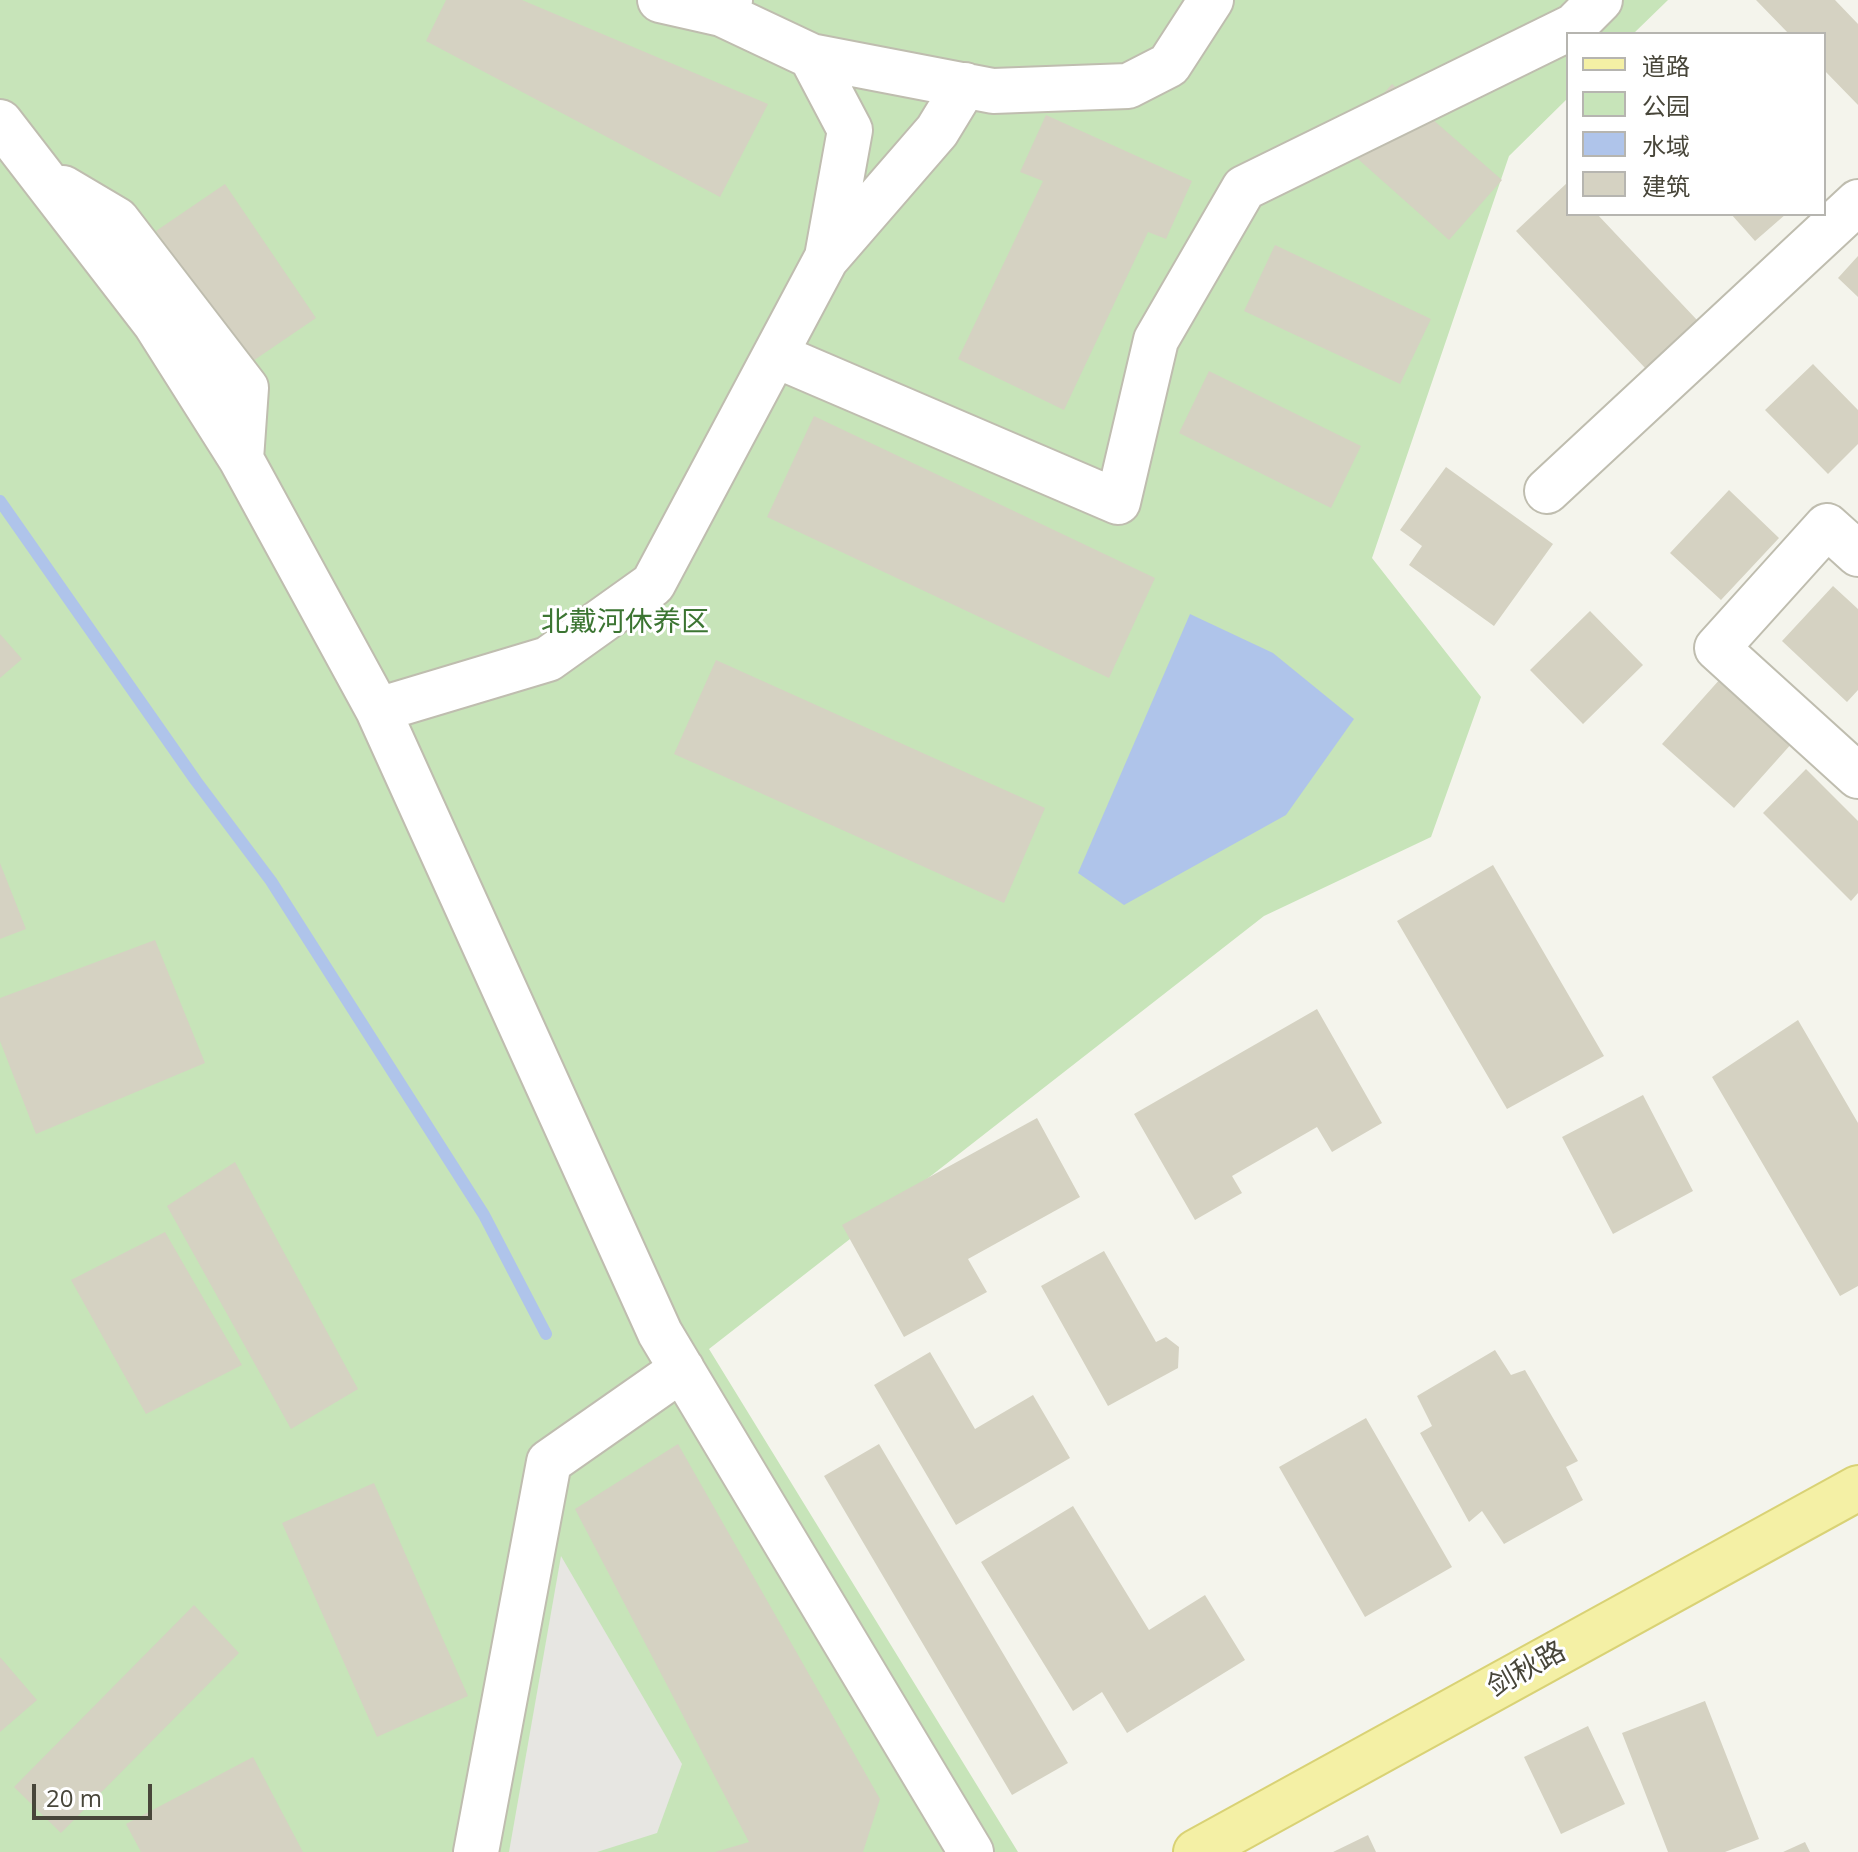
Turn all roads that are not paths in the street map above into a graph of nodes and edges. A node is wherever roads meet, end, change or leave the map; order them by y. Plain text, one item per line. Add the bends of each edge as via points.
1 (660, 0) edge
2 (1211, 0) edge
3 (1600, 0) edge
4 (726, 7) edge
5 (811, 56) junction
6 (965, 85) junction
7 (0, 122) edge
8 (1858, 202) edge
9 (826, 259) junction
10 (775, 355) junction
11 (1547, 491) dead end
12 (1858, 554) edge
13 (378, 710) junction
14 (1858, 776) edge
15 (682, 1369) junction
16 (1858, 1488) edge
17 (476, 1852) edge
18 (971, 1852) edge
19 (1196, 1852) edge

1 - 4 street
2 - 6 street via 1169,65 1128,86 993,91
3 - 10 street via 1574,26 1244,188 1156,340 1118,502
4 - 5 street
5 - 6 street
5 - 9 street via 850,130
6 - 9 street via 937,131
7 - 13 street via 155,323 241,459
8 - 11 street
9 - 10 street
10 - 13 street via 653,584 548,659
12 - 14 street via 1827,526 1717,648
13 - 15 street via 660,1333
15 - 17 street via 549,1462
15 - 18 street
16 - 19 main road, 剑秋路

